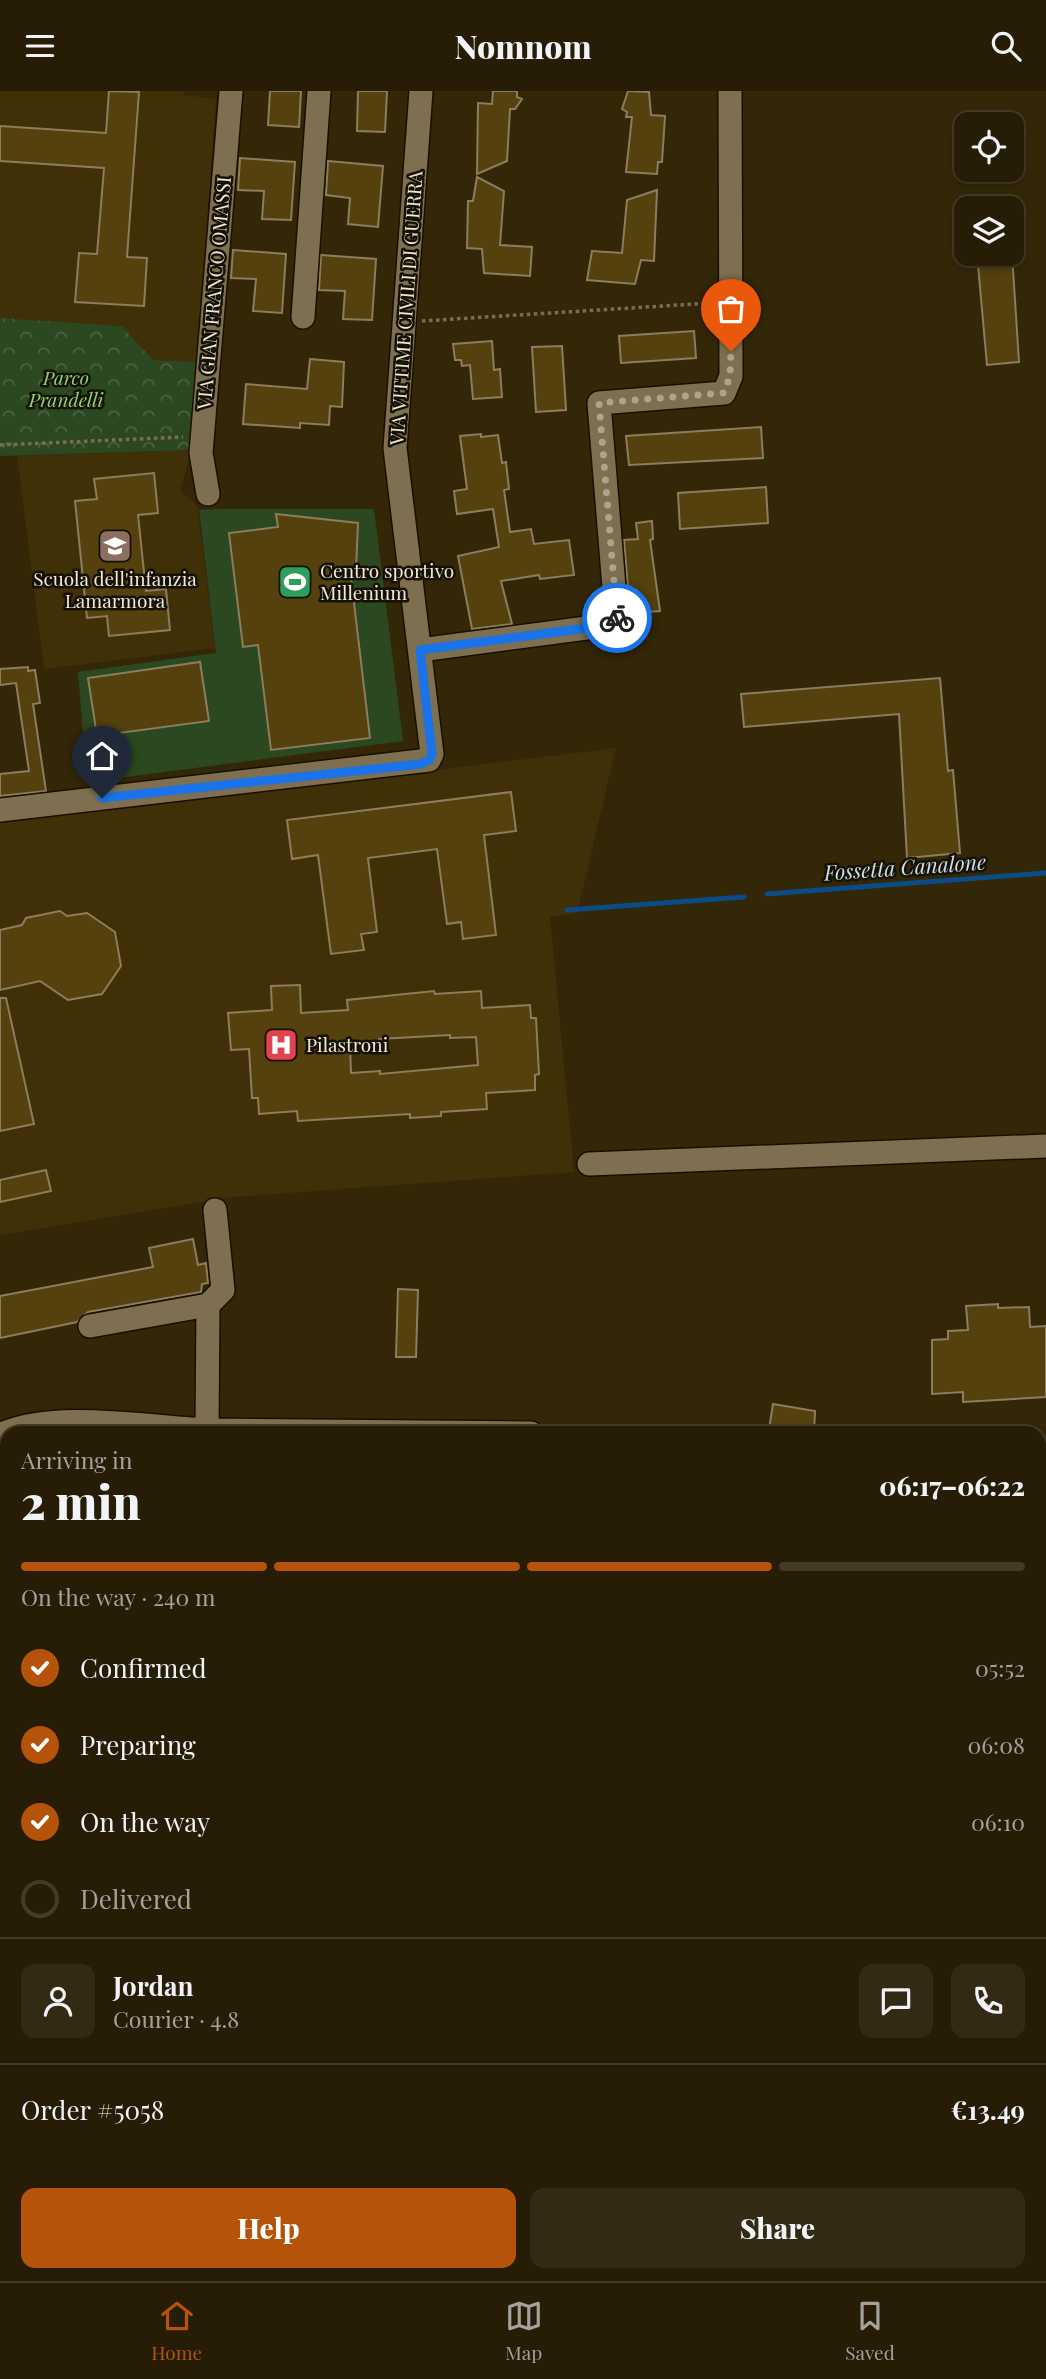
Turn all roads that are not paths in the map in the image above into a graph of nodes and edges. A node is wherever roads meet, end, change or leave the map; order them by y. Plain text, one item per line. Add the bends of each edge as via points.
1 (230, 91) edge
2 (319, 91) edge
3 (421, 91) edge
4 (730, 91) edge
5 (303, 317) dead end
6 (208, 494) dead end
7 (420, 650) junction
8 (0, 810) edge
9 (1046, 1146) edge
10 (589, 1164) dead end
11 (215, 1210) dead end
12 (208, 1305) junction
13 (90, 1326) dead end
14 (62, 1426) edge
15 (154, 1426) edge
16 (207, 1426) edge

1 - 6 street, VIA GIAN FRANCO OMASSI via 201,453
2 - 5 street
3 - 7 street, VIA VITTIME CIVILI DI GUERRA via 395,448
4 - 7 street via 730,376 724,393 599,403 617,624
7 - 8 street, VIA VITTIME CIVILI DI GUERRA via 432,754 421,764
9 - 10 street
11 - 12 street via 223,1290
12 - 13 street
12 - 16 street
14 - 15 street via 84,1422

